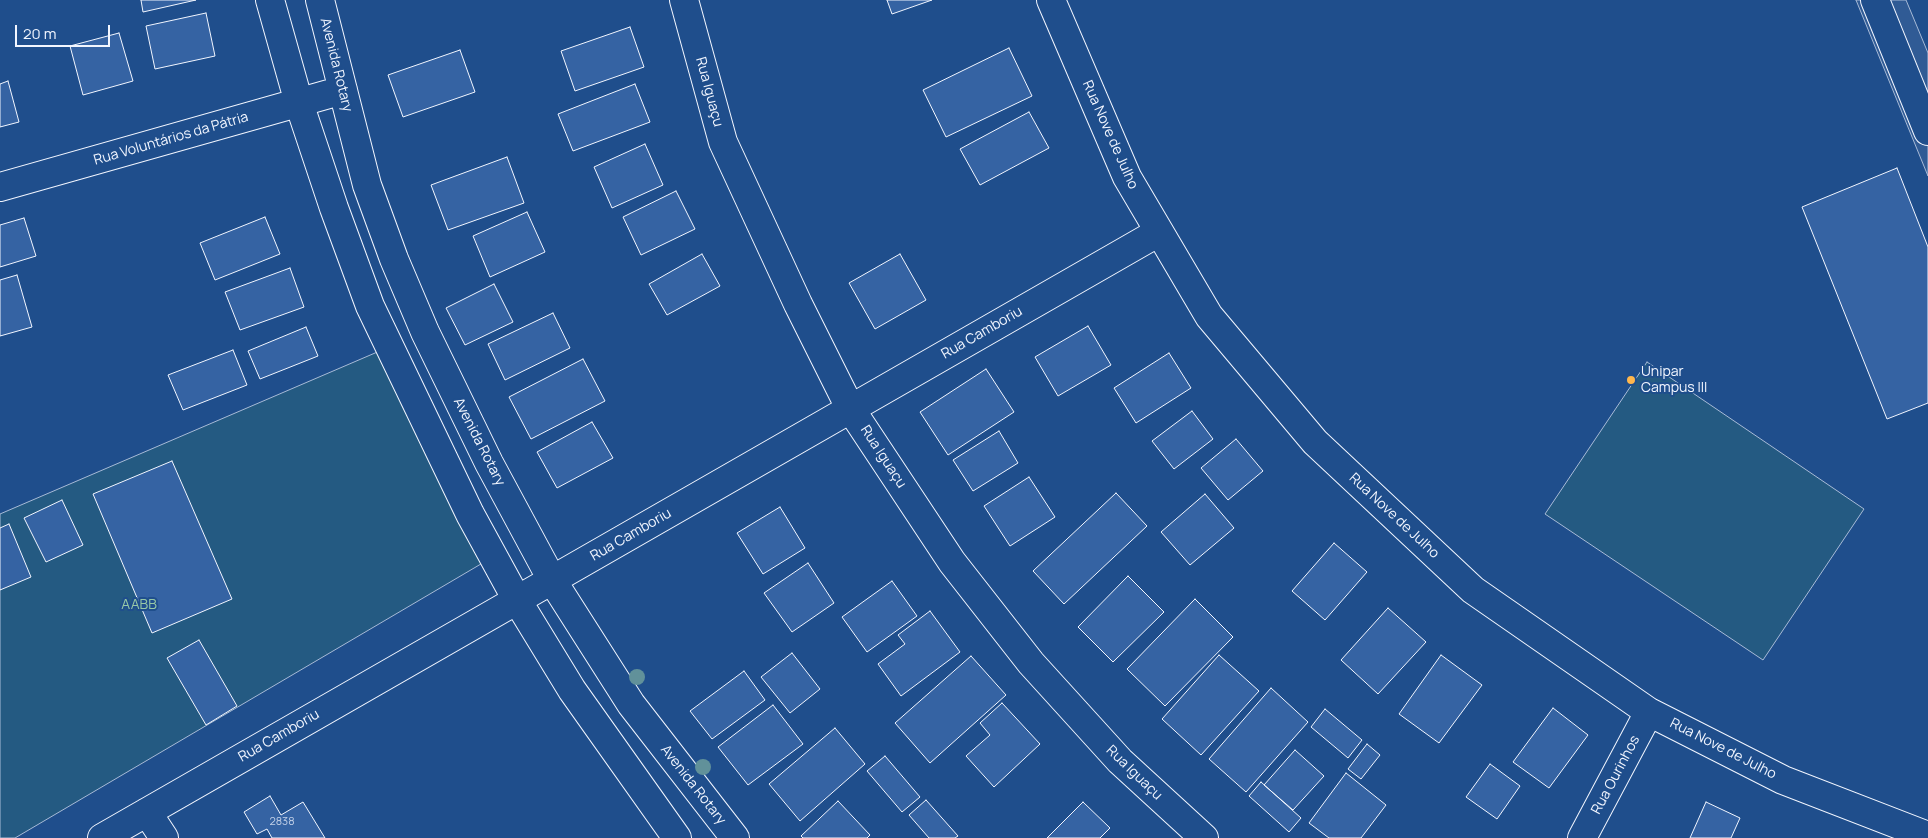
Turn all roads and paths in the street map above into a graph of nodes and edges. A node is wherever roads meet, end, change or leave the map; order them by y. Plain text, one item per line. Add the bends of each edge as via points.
1 (270, 0) edge
2 (320, 0) edge
3 (684, 0) edge
4 (1051, 0) edge
5 (1875, 0) edge
6 (343, 90) junction
7 (299, 103) junction
8 (1928, 131) edge
9 (0, 188) edge
10 (1160, 232) junction
11 (850, 408) junction
12 (552, 580) junction
13 (518, 600) junction
14 (1649, 712) junction
15 (147, 812) junction
16 (1928, 836) edge
17 (102, 838) edge
18 (164, 838) edge
19 (677, 838) edge
20 (735, 838) edge
21 (1204, 838) edge
22 (1582, 838) edge

1 - 7 street
2 - 6 street, Avenida Rotary
3 - 11 street, Rua Iguaçu via 723,142
4 - 10 street, Rua Nove de Julho via 1127,177
5 - 8 street
6 - 7 street, Rua Voluntários da Pátria
6 - 12 street, Avenida Rotary via 367,185 417,314 489,463
7 - 9 street, Rua Voluntários da Pátria
7 - 13 street via 370,306 470,514
10 - 11 street, Rua Camboriu
10 - 14 street, Rua Nove de Julho via 1209,316 1315,442 1473,590
11 - 12 street, Rua Camboriu
11 - 21 street, Rua Iguaçu via 952,562 1031,663 1120,761
12 - 13 street, Rua Camboriu
12 - 20 street, Avenida Rotary via 631,704
13 - 15 street, Rua Camboriu
13 - 19 street via 572,690
14 - 16 street, Rua Nove de Julho via 1783,780
14 - 22 street, Rua Ourinhos
15 - 17 street, Rua Camboriu
15 - 18 street

